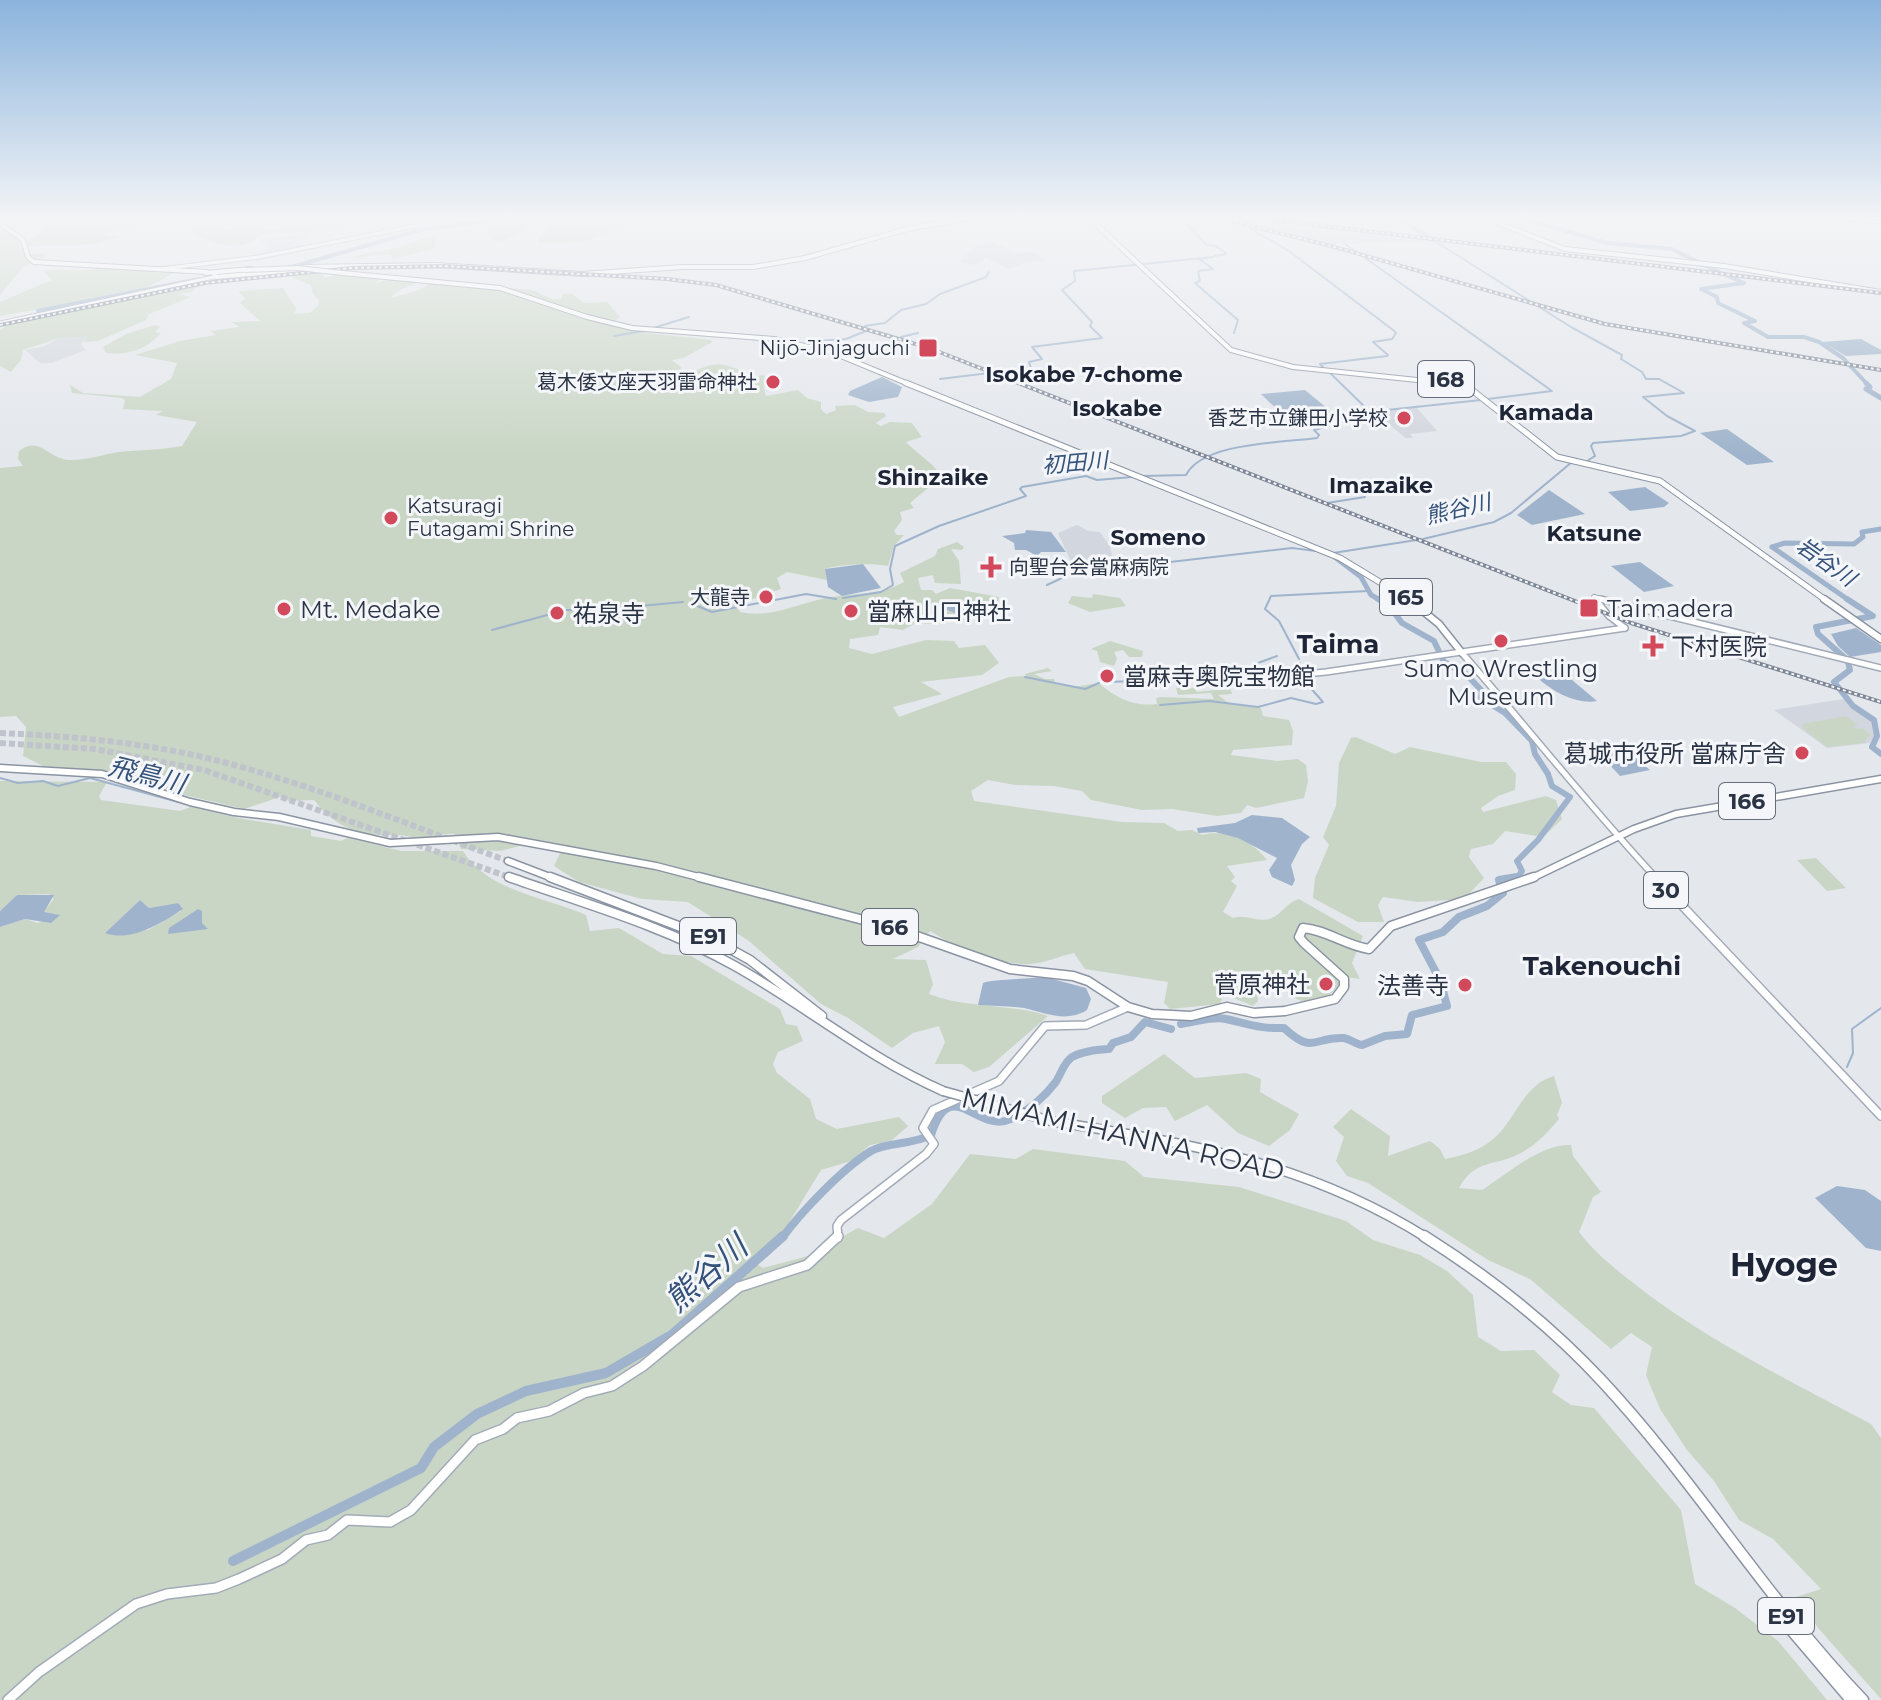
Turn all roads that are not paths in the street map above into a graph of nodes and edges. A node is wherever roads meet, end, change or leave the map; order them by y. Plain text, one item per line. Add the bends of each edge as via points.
1 (121, 295) edge
2 (523, 295) edge
3 (1172, 295) edge
4 (0, 323) edge
5 (1881, 639) edge
6 (1462, 653) junction
7 (1881, 668) edge
8 (1261, 678) dead end
9 (0, 768) edge
10 (1881, 779) edge
11 (1617, 838) junction
12 (508, 861) tunnel mouth
13 (509, 877) tunnel mouth
14 (1128, 1007) junction
15 (881, 1061) junction
16 (1881, 1116) edge
17 (1718, 1525) junction
18 (8, 1700) edge
19 (1851, 1700) edge
20 (1863, 1700) edge

1 - 4 main road
2 - 6 highway, 165, bridge via 614,324 787,341 831,352 1330,553 1402,594
3 - 5 highway, 168 via 1231,350 1293,367 1457,381 1545,450 1660,481
6 - 7 main road via 1625,628 1594,597
6 - 8 main road
6 - 11 main road, 30
9 - 14 highway, 166 via 102,774 190,802 390,843 498,837 656,866 894,928 1010,969 1073,976
10 - 11 highway, 166 via 1697,809
11 - 14 highway, 166 via 1518,885 1391,926 1369,949 1303,928 1303,944 1344,979 1335,999 1321,1004 1266,1013 1227,1007 1191,1016
11 - 16 main road, 30
12 - 15 highway, MIMAMI-HANNA ROAD / E91 via 712,939 760,968
13 - 15 highway, MIMAMI-HANNA ROAD / E91 via 717,956
14 - 18 main road via 1086,1025 1045,1026 999,1081 931,1108 924,1119 934,1144 841,1220 838,1238 817,1259 739,1287 612,1386 517,1418 475,1440 402,1516 390,1522 347,1520 328,1535 306,1540 282,1559 239,1579 136,1604
15 - 17 highway, MIMAMI-HANNA ROAD / E91, bridge via 943,1091 1051,1121 1242,1156 1333,1188 1429,1239 1514,1299 1557,1338 1640,1424
17 - 19 highway, MIMAMI-HANNA ROAD / E91 via 1802,1645
17 - 20 highway, MIMAMI-HANNA ROAD / E91 via 1791,1623

